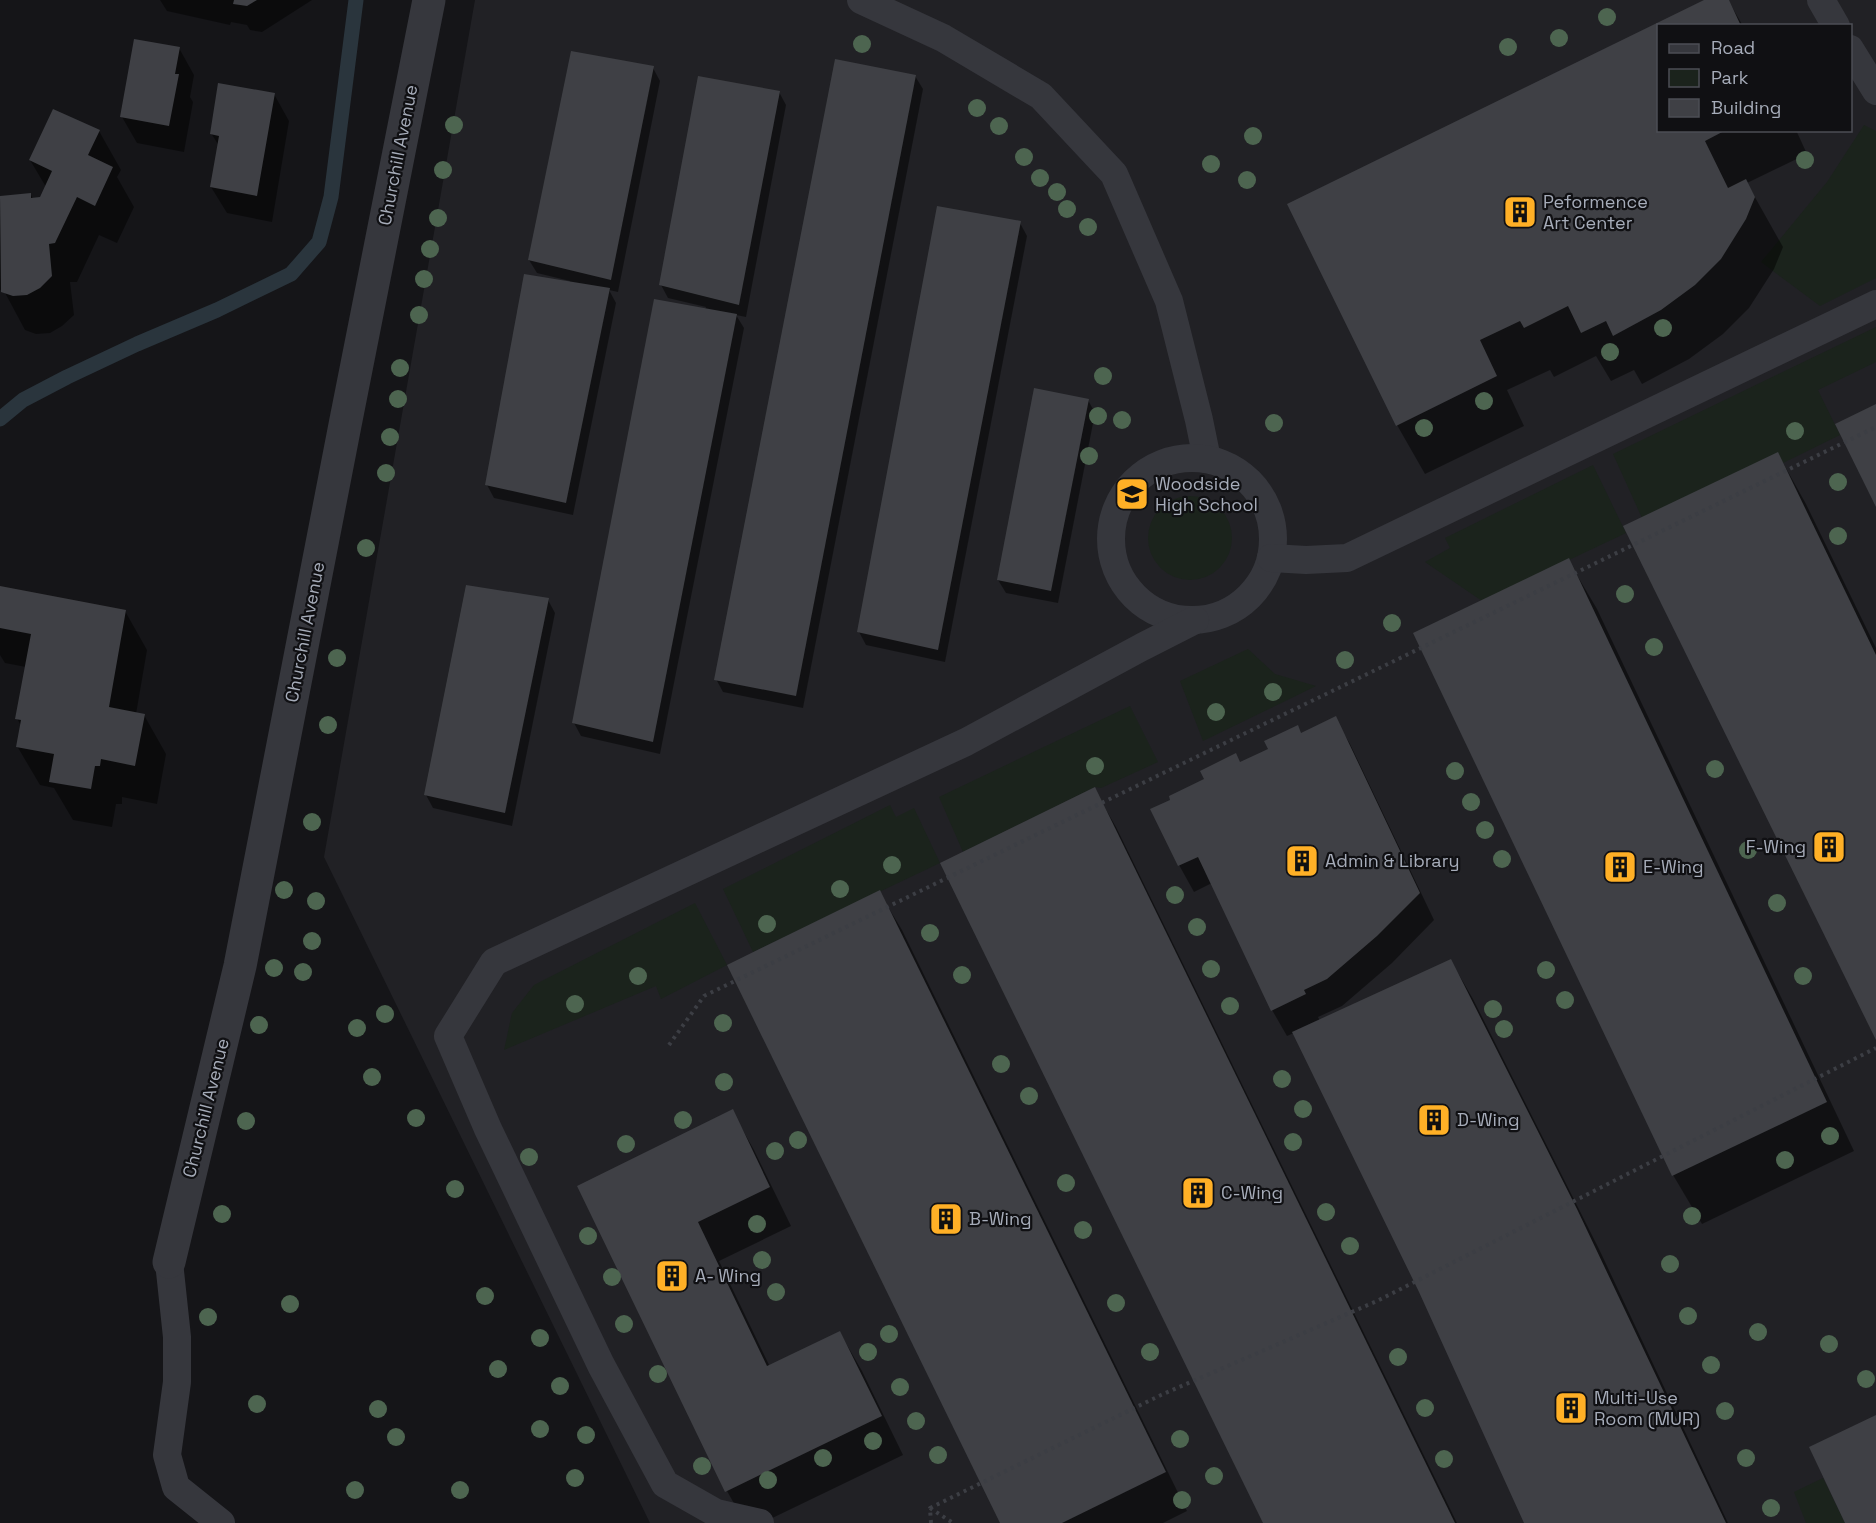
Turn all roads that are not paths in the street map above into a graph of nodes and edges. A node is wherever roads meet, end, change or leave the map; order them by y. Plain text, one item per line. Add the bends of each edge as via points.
1 (429, 0) edge
2 (861, 0) edge
3 (1821, 0) edge
4 (1835, 24) edge
5 (1852, 51) edge
6 (1876, 91) edge
7 (1876, 304) edge
8 (1207, 459) junction
9 (1271, 558) junction
10 (1195, 620) junction
11 (169, 1262) joint
12 (221, 1523) edge
13 (760, 1523) edge

1 - 11 street, Churchill Avenue via 240,966
2 - 8 lane via 943,38 1041,96 1114,174 1169,301
3 - 4 lane
5 - 6 lane
7 - 9 lane via 1347,558
8 - 9 lane via 1232,468 1252,484 1266,506 1273,531
8 - 10 lane via 1180,458 1154,466 1132,483 1118,506 1111,533 1114,560 1125,585 1144,604 1169,617
9 - 10 lane via 1261,582 1244,602 1221,615
10 - 13 lane via 966,742 494,962 448,1036 601,1365 665,1484 716,1513
11 - 12 lane via 177,1336 177,1382 166,1455 177,1487

